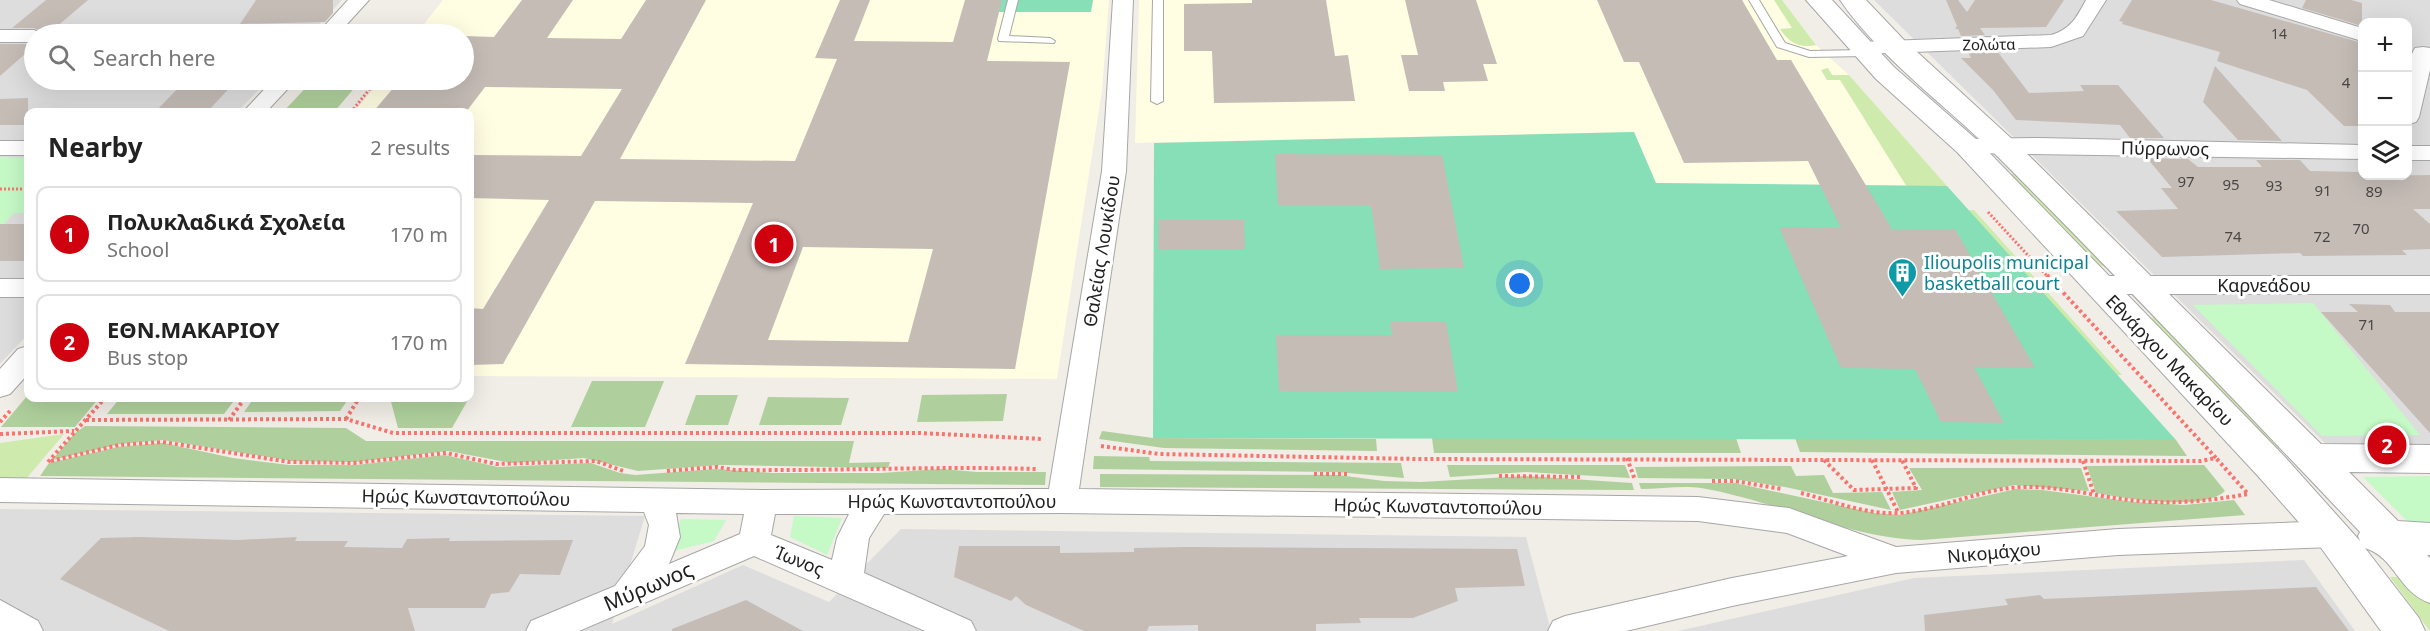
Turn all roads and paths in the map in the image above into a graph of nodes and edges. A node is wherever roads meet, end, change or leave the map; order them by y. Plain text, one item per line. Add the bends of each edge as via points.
1 (358, 0) edge
2 (1012, 0) edge
3 (1123, 0) edge
4 (1158, 0) edge
5 (1754, 0) edge
6 (1818, 0) edge
7 (1852, 0) edge
8 (2096, 0) edge
9 (2247, 0) edge
10 (336, 24) edge
11 (2358, 34) edge
12 (0, 36) edge
13 (24, 36) edge
14 (1050, 41) dead end
15 (1874, 49) junction
16 (2420, 52) edge
17 (275, 90) edge
18 (369, 90) edge
19 (2412, 95) edge
20 (1157, 101) dead end
21 (258, 108) edge
22 (354, 108) edge
23 (1967, 146) junction
24 (2003, 146) junction
25 (0, 147) edge
26 (24, 148) edge
27 (2358, 152) edge
28 (2412, 153) edge
29 (2430, 153) edge
30 (0, 189) edge
31 (24, 189) edge
32 (2140, 284) junction
33 (2098, 285) junction
34 (2430, 285) edge
35 (0, 288) edge
36 (24, 288) edge
37 (24, 360) edge
38 (0, 387) edge
39 (102, 402) edge
40 (241, 402) edge
41 (357, 402) edge
42 (346, 419) junction
43 (86, 420) junction
44 (229, 420) junction
45 (74, 431) junction
46 (0, 434) edge
47 (1070, 442) junction
48 (1627, 458) junction
49 (2313, 458) junction
50 (1823, 459) junction
51 (2430, 459) edge
52 (1872, 460) junction
53 (1902, 460) junction
54 (2083, 461) junction
55 (2201, 461) dead end
56 (47, 462) dead end
57 (1635, 481) dead end
58 (1886, 489) junction
59 (0, 490) edge
60 (39, 491) junction
61 (2094, 494) dead end
62 (652, 500) junction
63 (876, 501) junction
64 (1062, 501) junction
65 (762, 502) junction
66 (0, 506) edge
67 (1898, 513) dead end
68 (2333, 534) junction
69 (2388, 536) junction
70 (2430, 539) edge
71 (754, 542) junction
72 (1896, 560) junction
73 (848, 581) junction
74 (2430, 586) edge
75 (627, 594) junction
76 (0, 614) edge
77 (26, 631) edge
78 (543, 631) edge
79 (958, 631) edge
80 (1565, 631) edge
81 (2404, 631) edge

1 - 10 street
2 - 14 lane via 1003,39
3 - 47 street, Θαλείας Λουκίδου via 1114,171
4 - 20 lane
5 - 15 lane via 1781,45 1809,54
6 - 15 street, Εθνάρχου Μακαρίου
7 - 15 street, Εθνάρχου Μακαρίου
8 - 15 street, Ζολώτα via 2081,30 2061,40
9 - 11 street
12 - 13 street
15 - 23 street, Εθνάρχου Μακαρίου
15 - 24 street, Εθνάρχου Μακαρίου
16 - 19 street
17 - 21 street
18 - 22 path
23 - 24 street, Πύρρωνος
23 - 33 street, Εθνάρχου Μακαρίου
24 - 27 street, Πύρρωνος
24 - 32 street, Εθνάρχου Μακαρίου
25 - 26 street
28 - 29 street
30 - 31 path
32 - 33 street, Καρνεάδου
32 - 34 street, Καρνεάδου
32 - 49 street, Εθνάρχου Μακαρίου
33 - 68 street, Εθνάρχου Μακαρίου
35 - 36 street
37 - 38 street
39 - 43 path
40 - 44 path
41 - 42 path
42 - 44 path
42 - 47 path via 393,433 919,433
43 - 44 path
43 - 45 path
45 - 46 path
45 - 56 path
47 - 48 path via 1159,454
47 - 64 street, Θαλείας Λουκίδου
48 - 50 path
48 - 57 path
49 - 51 street
49 - 69 street, Εθνάρχου Μακαρίου
50 - 52 path
50 - 58 path via 1854,490
52 - 53 path
52 - 58 path
53 - 54 path
53 - 58 path via 1916,488
54 - 55 path
54 - 61 path
58 - 67 path
59 - 60 street, Ηρώς Κωνσταντοπούλου
60 - 62 street, Ηρώς Κωνσταντοπούλου
60 - 66 street
62 - 65 street, Ηρώς Κωνσταντοπούλου
62 - 75 street via 667,524 660,549
63 - 64 street, Ηρώς Κωνσταντοπούλου
63 - 65 street, Ηρώς Κωνσταντοπούλου
63 - 73 street, Ίωνος via 852,537 846,559
64 - 72 street, Ηρώς Κωνσταντοπούλου via 1698,509 1789,521
65 - 71 street, Ίωνος
68 - 69 street, Νικομάχου
68 - 72 street, Νικομάχου via 2118,542
68 - 81 street, Εθνάρχου Μακαρίου
69 - 70 street, Νικομάχου
69 - 74 street, Εθνάρχου Μακαρίου
71 - 73 street, Ίωνος
71 - 75 street, Μύρωνος
72 - 80 street, Νικομάχου via 1732,592
73 - 79 street, Ίωνος
75 - 78 street, Μύρωνος
76 - 77 street

